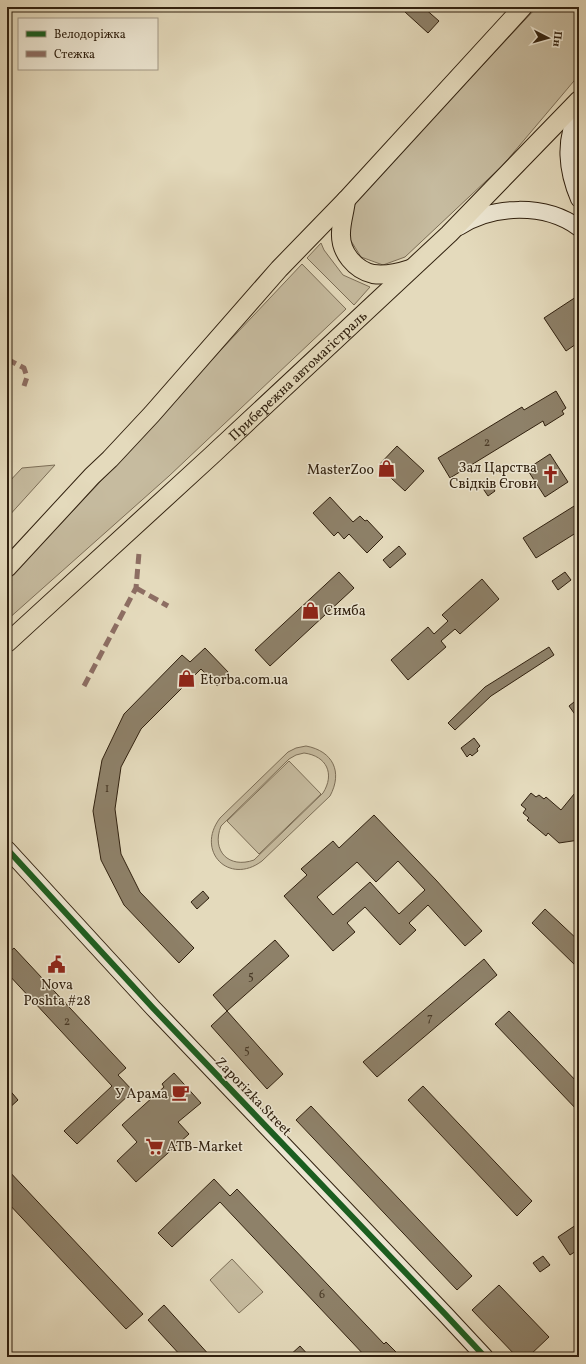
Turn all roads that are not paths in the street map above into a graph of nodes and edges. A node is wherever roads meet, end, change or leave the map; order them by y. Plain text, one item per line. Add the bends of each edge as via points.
1 (523, 7) edge
2 (579, 100) edge
3 (579, 112) edge
4 (579, 199) edge
5 (346, 200) junction
6 (579, 228) edge
7 (449, 234) junction
8 (410, 269) junction
9 (7, 568) edge
10 (7, 643) edge
11 (7, 849) edge
12 (485, 1357) edge

1 - 5 main road
2 - 7 main road, Прибережна автомагістраль
3 - 4 street via 574,120 568,150 569,170
5 - 8 main road via 341,234 346,255 363,270 373,274 391,274
5 - 9 main road via 279,269 152,414
6 - 7 street via 557,216 519,210 481,216
7 - 8 main road, Прибережна автомагістраль
8 - 10 main road, Прибережна автомагістраль
11 - 12 street, Zaporizka Street via 153,1008

